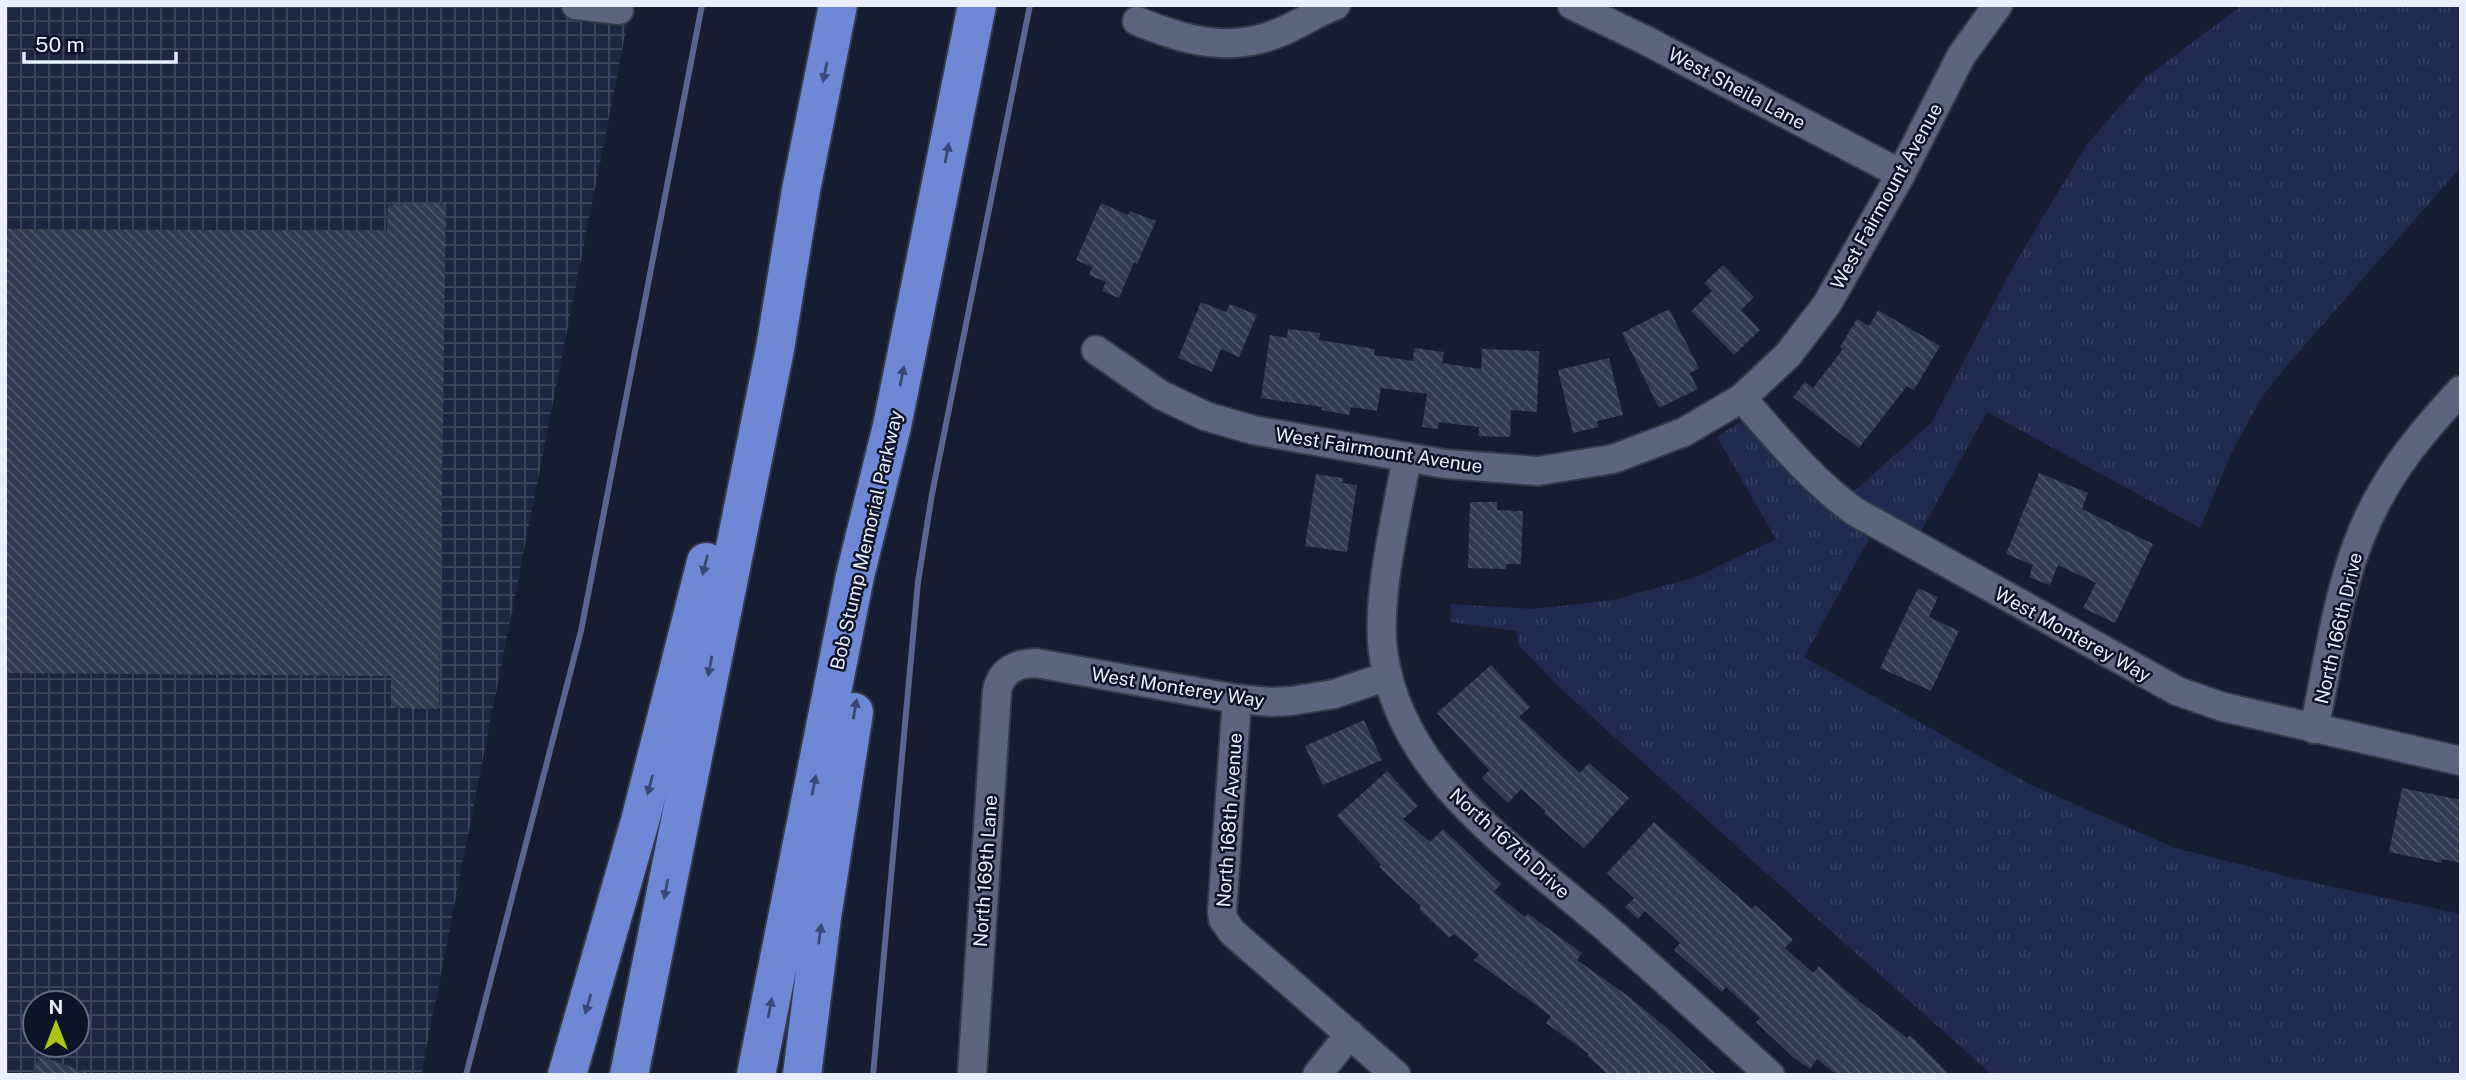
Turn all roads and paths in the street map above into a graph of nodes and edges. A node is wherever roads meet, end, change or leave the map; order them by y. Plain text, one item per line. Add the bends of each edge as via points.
1 (576, 5) edge
2 (838, 5) edge
3 (977, 5) edge
4 (1336, 5) edge
5 (1572, 5) edge
6 (1998, 5) edge
7 (619, 10) dead end
8 (1137, 21) dead end
9 (1900, 174) junction
10 (801, 190) junction
11 (1096, 350) dead end
12 (2461, 390) edge
13 (1742, 398) junction
14 (888, 443) junction
15 (1406, 457) junction
16 (1009, 670) joint
17 (1388, 676) junction
18 (1237, 699) junction
19 (2314, 729) junction
20 (2461, 761) edge
21 (1350, 1034) junction
22 (567, 1075) edge
23 (629, 1075) edge
24 (756, 1075) edge
25 (802, 1075) edge
26 (972, 1075) edge
27 (1317, 1075) edge
28 (1396, 1075) edge
29 (1770, 1075) edge

1 - 7 street
2 -> 10 highway
14 -> 3 highway, Bob Stump Memorial Parkway
4 - 8 street via 1248,42 1216,44 1176,37
5 - 9 street, West Sheila Lane
6 - 9 street, West Fairmount Avenue via 1961,56
9 - 13 street, West Fairmount Avenue via 1827,304 1788,355
10 -> 22 highway via 753,348 670,706
10 -> 23 highway via 775,349
11 - 15 street, West Fairmount Avenue via 1161,395 1205,416 1253,430
12 - 19 street, North 166th Drive via 2410,449 2381,493 2359,540 2342,596
13 - 15 street, West Fairmount Avenue via 1684,432 1613,459 1538,471
13 - 19 street, West Monterey Way via 1841,502 1878,526 2177,691
24 -> 14 highway, Bob Stump Memorial Parkway via 855,576
25 -> 14 highway via 834,833 878,579
15 - 17 street, North 167th Drive via 1383,603
16 - 18 street, West Monterey Way via 1036,663
16 - 26 street, North 169th Lane via 997,691
17 - 18 street, West Monterey Way via 1312,698
17 - 29 street, North 167th Drive via 1414,739 1450,792
18 - 21 street, North 168th Avenue via 1223,919 1232,932
19 - 20 street, West Monterey Way
21 - 27 street
21 - 28 street, North 168th Avenue

